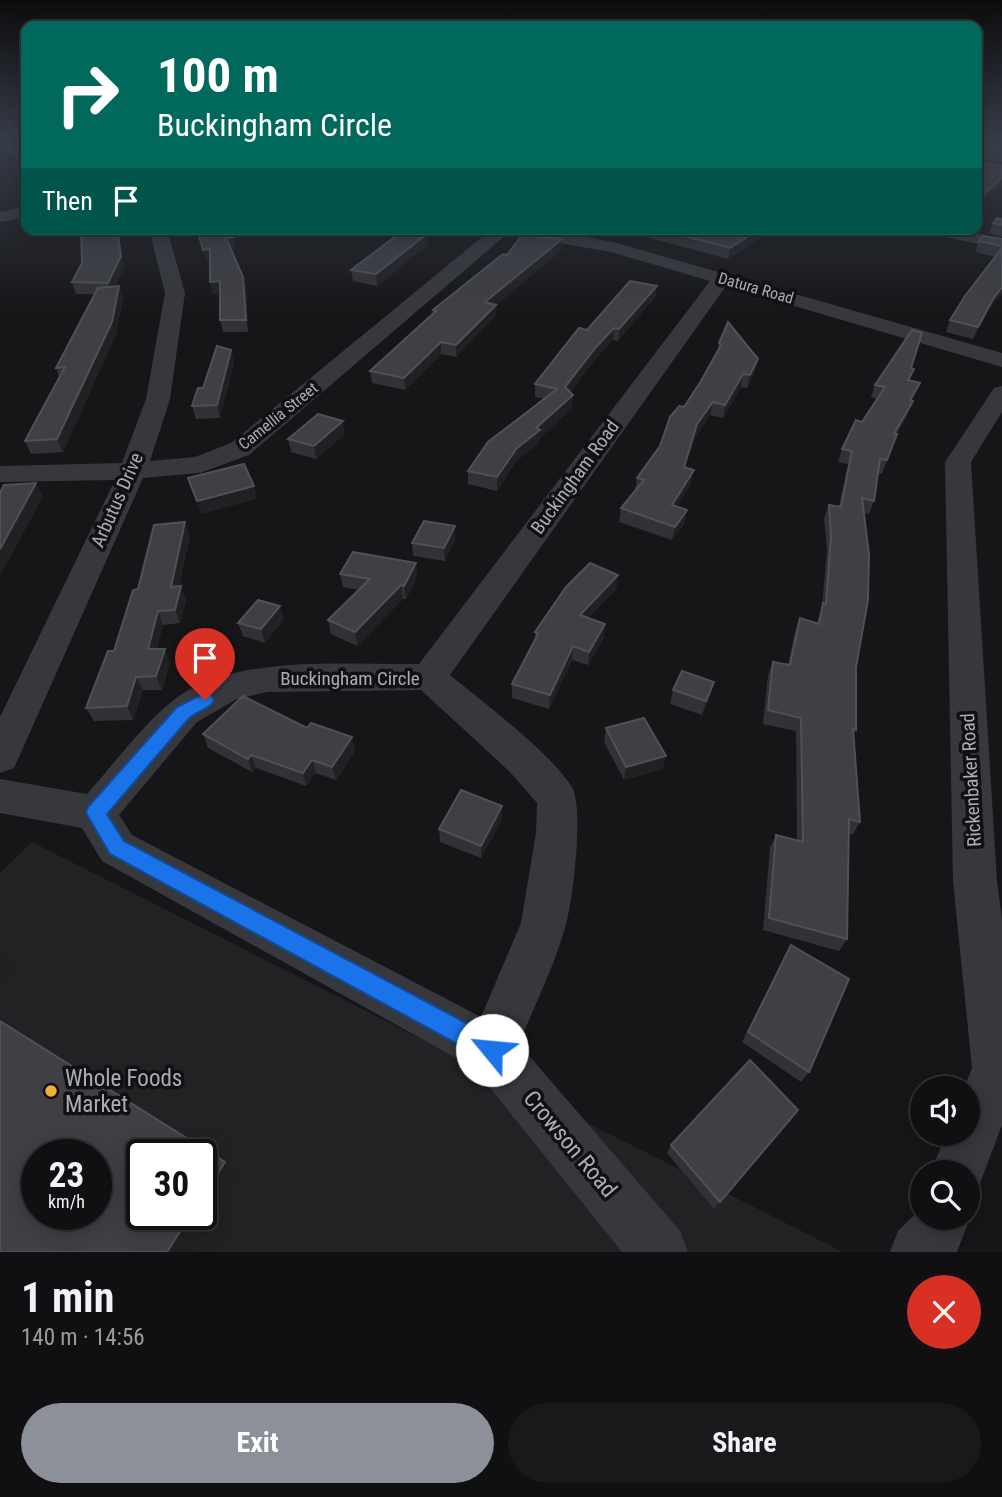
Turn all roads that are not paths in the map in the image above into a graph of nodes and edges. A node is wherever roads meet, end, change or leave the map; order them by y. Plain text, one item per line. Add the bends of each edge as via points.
1 (21, 213) edge
2 (0, 217) edge
3 (160, 235) edge
4 (498, 235) edge
5 (541, 235) edge
6 (961, 235) edge
7 (1002, 244) edge
8 (722, 278) junction
9 (1002, 360) edge
10 (1002, 393) edge
11 (133, 471) junction
12 (0, 474) edge
13 (429, 677) junction
14 (0, 757) edge
15 (0, 796) edge
16 (95, 813) junction
17 (989, 885) edge
18 (492, 1050) junction
19 (962, 1160) edge
20 (938, 1230) edge
21 (659, 1252) edge
22 (919, 1252) edge

1 - 2 street
3 - 11 street, Arbutus Drive via 175,293 158,399
4 - 11 street, Camellia Street via 240,449 200,465
5 - 8 street, Datura Road via 613,247
6 - 7 street
8 - 9 street, Datura Road
8 - 13 street, Buckingham Road
10 - 17 street, Rickenbaker Road via 958,462
11 - 12 street, Camellia Street
11 - 14 street, Arbutus Drive
13 - 16 street, Buckingham Circle via 267,679 227,688 184,712
13 - 18 street, Buckingham Circle via 523,760 558,798 544,923
15 - 16 street
16 - 18 street, Crowson Road via 117,848
17 - 19 street, Rickenbaker Road via 996,1068
18 - 21 street, Crowson Road
20 - 22 street

